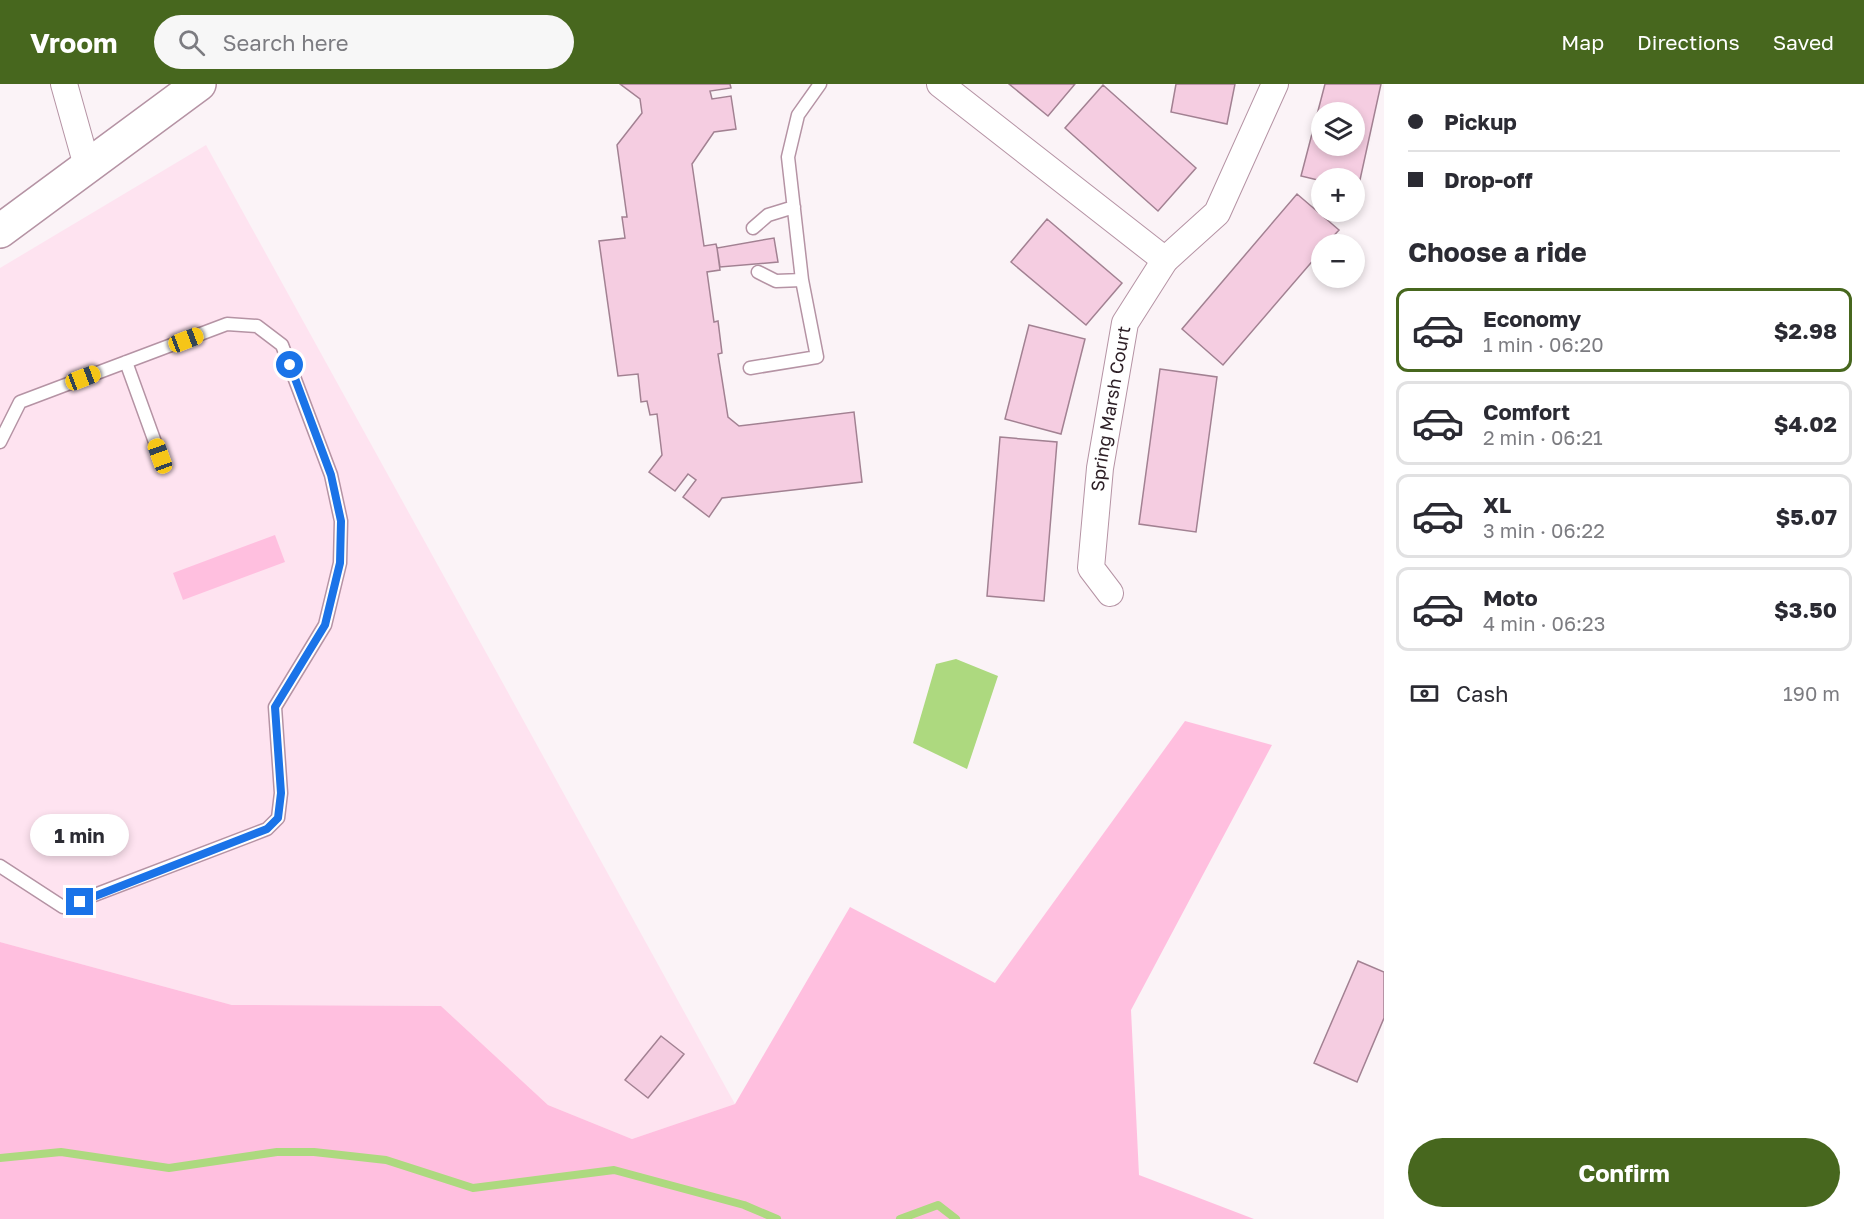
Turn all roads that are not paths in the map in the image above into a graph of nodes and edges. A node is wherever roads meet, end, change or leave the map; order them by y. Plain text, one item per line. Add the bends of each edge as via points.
1 (64, 84) edge
2 (199, 84) edge
3 (820, 84) edge
4 (940, 84) edge
5 (1275, 84) edge
6 (87, 166) junction
7 (794, 207) junction
8 (753, 228) dead end
9 (0, 231) edge
10 (1166, 260) junction
11 (758, 272) dead end
12 (802, 280) junction
13 (126, 362) junction
14 (750, 368) dead end
15 (0, 442) edge
16 (160, 456) dead end
17 (1110, 592) dead end
18 (0, 866) edge

1 - 6 street
2 - 6 main road
3 - 7 lane via 798,115 788,157
4 - 10 street
5 - 10 street, Spring Marsh Court via 1217,213
6 - 9 main road
7 - 8 lane via 768,215
7 - 12 lane
10 - 17 street, Spring Marsh Court via 1125,323 1100,468 1091,568
11 - 12 lane via 776,281
12 - 14 lane via 817,357
13 - 15 lane via 20,402
13 - 16 lane
13 - 18 lane via 227,324 257,326 282,345 331,475 341,521 340,563 325,625 275,707 281,793 278,818 267,829 63,908

